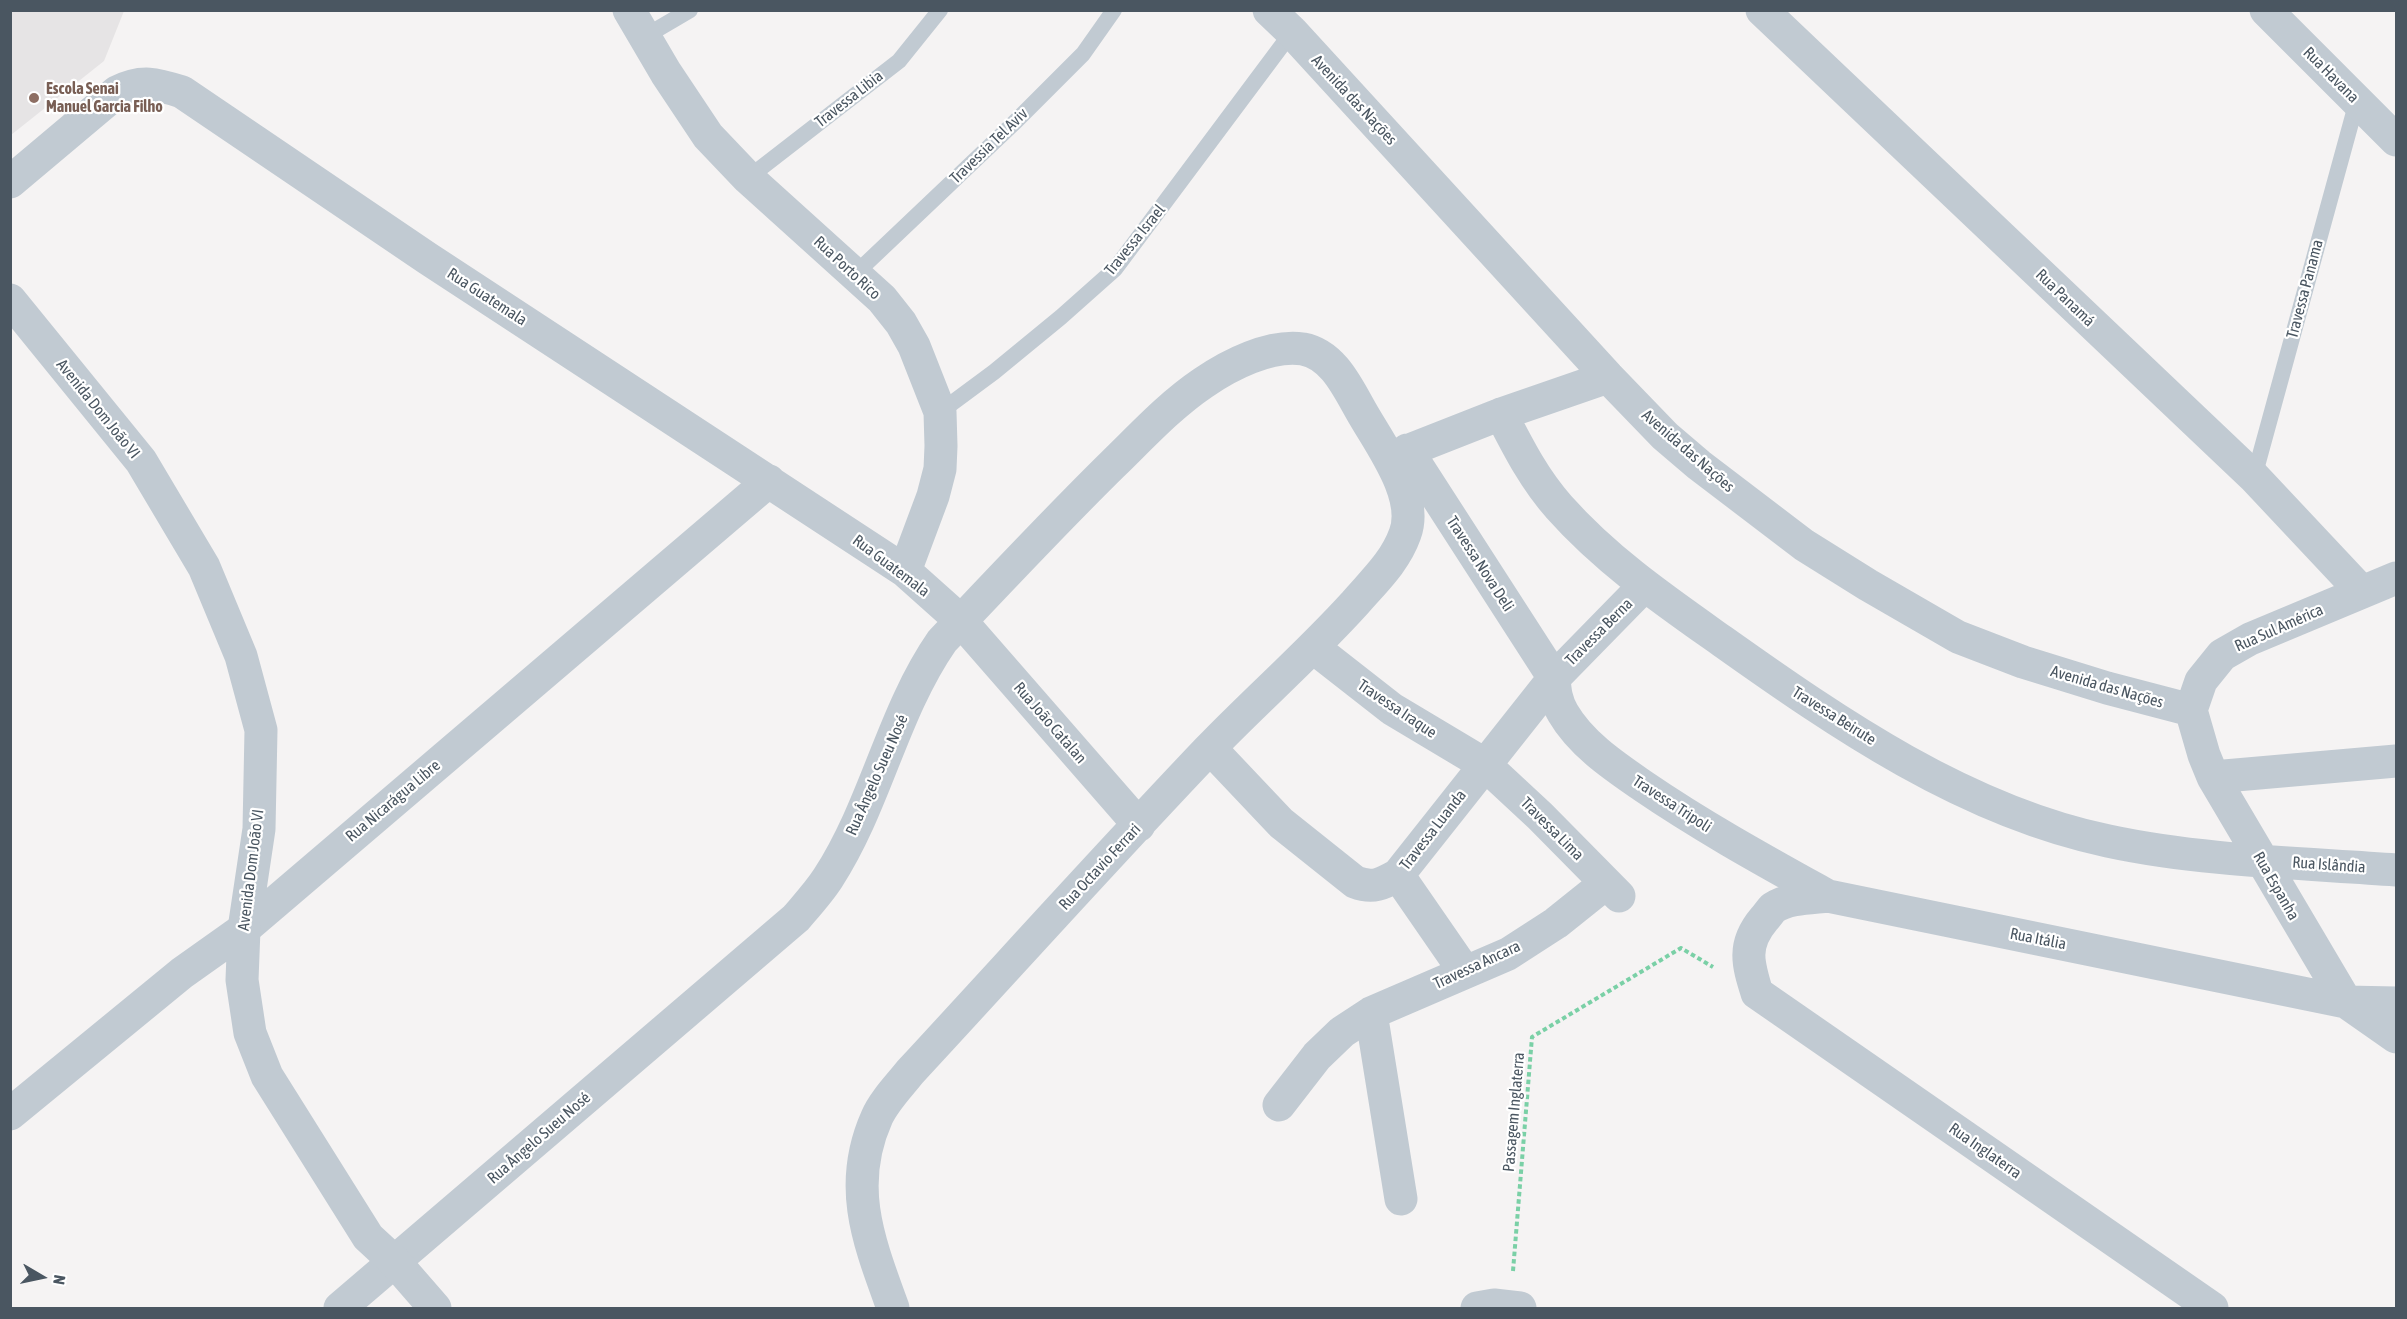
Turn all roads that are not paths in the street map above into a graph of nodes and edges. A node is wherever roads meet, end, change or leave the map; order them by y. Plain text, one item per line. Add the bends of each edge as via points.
1 (690, 10) edge
2 (940, 10) edge
3 (1114, 10) edge
4 (1762, 10) edge
5 (2266, 10) edge
6 (1280, 21) edge
7 (637, 24) edge
8 (2357, 101) junction
9 (2397, 140) edge
10 (748, 178) junction
11 (10, 182) edge
12 (855, 274) junction
13 (17, 322) edge
14 (1608, 377) junction
15 (940, 412) junction
16 (1501, 414) junction
17 (1398, 454) junction
18 (2254, 477) junction
19 (769, 481) junction
20 (905, 571) junction
21 (2397, 578) edge
22 (1644, 586) junction
23 (2362, 592) junction
24 (961, 621) junction
25 (1314, 648) junction
26 (1554, 678) junction
27 (2191, 710) junction
28 (1209, 748) junction
29 (2397, 761) edge
30 (1484, 764) junction
31 (2213, 777) junction
32 (1139, 825) junction
33 (2261, 860) junction
34 (2397, 870) edge
35 (1398, 875) junction
36 (1612, 889) joint
37 (1828, 896) junction
38 (244, 929) junction
39 (1465, 972) junction
40 (1757, 993) joint
41 (2346, 1002) junction
42 (2397, 1003) edge
43 (1371, 1013) junction
44 (2397, 1037) edge
45 (1279, 1105) dead end
46 (10, 1114) edge
47 (1401, 1199) dead end
48 (396, 1262) junction
49 (340, 1308) edge
50 (435, 1308) edge
51 (894, 1308) edge
52 (1477, 1308) edge
53 (1515, 1308) edge
54 (2212, 1308) edge

1 - 7 lane
2 - 10 lane, Travessa Libia via 899,61
3 - 12 lane, Travessia Tel Aviv via 1083,54
4 - 18 street, Rua Panamá
5 - 8 street, Rua Havana
6 - 14 street, Avenida das Nações
6 - 15 lane, Travessa Israel via 1115,269 994,372
7 - 10 street, Rua Porto Rico via 708,136
8 - 9 street, Rua Havana
8 - 18 lane, Travessa Panama
10 - 12 street, Rua Porto Rico
11 - 19 street, Rua Guatemala via 117,92 131,85 156,83 182,92 427,258
12 - 15 street, Rua Porto Rico via 901,323 925,370
13 - 38 street, Avenida Dom João VI via 141,460 204,567 241,656 261,730 259,829
14 - 16 street
14 - 27 street, Avenida das Nações via 1665,436 1804,545 1958,637 2023,662
15 - 20 street, Rua Porto Rico via 940,470
16 - 17 street
16 - 22 street, Travessa Beirute via 1537,480 1558,506 1592,542
17 - 24 street, Rua Ângelo Sueu Nosé via 1341,378 1318,355 1303,349 1260,354 1204,382 1163,416 1072,504
17 - 25 street, Rua Octavio Ferrari via 1409,502 1407,531 1391,562
17 - 26 street, Travessa Nova Deli
18 - 23 street, Rua Panamá
19 - 20 street, Rua Guatemala
19 - 38 street, Rua Nicarágua Libre
20 - 24 street, Rua Guatemala
21 - 23 street, Rua Sul América
22 - 26 street, Travessa Berna
22 - 33 street, Travessa Beirute via 1825,712 1965,791 2057,827 2108,841
23 - 27 street, Rua Sul América via 2250,639 2222,655 2201,681
24 - 32 street, Rua João Catalan
24 - 48 street, Rua Ângelo Sueu Nosé via 930,659 828,879 796,918
25 - 28 street, Rua Octavio Ferrari
25 - 30 street, Travessa Iraque via 1392,709
26 - 30 street, Travessa Luanda
26 - 37 street, Travessa Tripoli via 1564,715 1585,741 1621,770 1730,842
27 - 31 street, Rua Espanha
28 - 32 street, Rua Octavio Ferrari
28 - 35 street, Travessa Luanda via 1281,823 1355,882 1374,887
29 - 31 street
30 - 35 street, Travessa Luanda
30 - 36 street, Travessa Lima
31 - 33 street, Rua Espanha
32 - 51 street, Rua Octavio Ferrari via 910,1072 878,1115 862,1158 862,1208
33 - 34 street, Rua Islândia
33 - 41 street, Rua Espanha
35 - 39 street
36 - 39 street, Travessa Ancara via 1508,954
37 - 40 street, Rua Itália via 1795,900 1773,909 1755,930 1748,952
37 - 41 street, Rua Itália
38 - 46 street, Rua Nicarágua Libre via 182,973
38 - 48 street, Avenida Dom João VI via 242,980 250,1033 267,1077 368,1237
39 - 43 street, Travessa Ancara
40 - 54 street, Rua Inglaterra
41 - 42 street, Rua Itália
41 - 44 street, Rua Espanha
43 - 45 street, Travessa Ancara via 1342,1032 1317,1056
43 - 47 street
48 - 49 street, Rua Ângelo Sueu Nosé
48 - 50 street, Avenida Dom João VI
52 - 53 street

